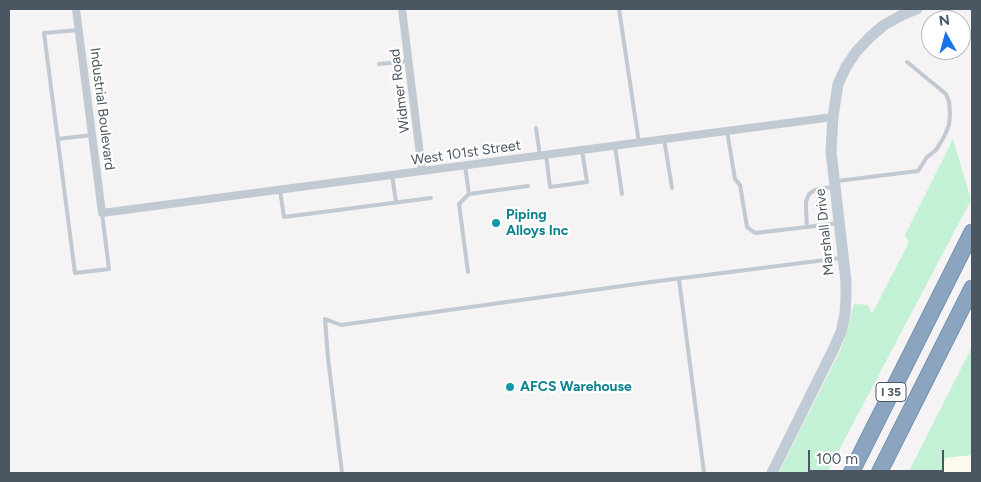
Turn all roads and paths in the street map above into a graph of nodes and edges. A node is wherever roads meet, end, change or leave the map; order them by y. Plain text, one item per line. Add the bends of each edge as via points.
1 (76, 9) edge
2 (402, 9) edge
3 (619, 9) edge
4 (917, 9) edge
5 (79, 30) junction
6 (409, 61) junction
7 (907, 62) dead end
8 (378, 64) dead end
9 (833, 117) junction
10 (536, 128) dead end
11 (727, 131) junction
12 (92, 135) junction
13 (58, 139) junction
14 (664, 139) junction
15 (638, 142) junction
16 (615, 146) junction
17 (582, 150) junction
18 (543, 155) junction
19 (465, 166) junction
20 (422, 171) junction
21 (392, 175) junction
22 (835, 184) junction
23 (528, 186) dead end
24 (672, 188) dead end
25 (280, 190) junction
26 (469, 194) junction
27 (622, 194) dead end
28 (431, 198) dead end
29 (396, 202) junction
30 (102, 212) junction
31 (840, 222) junction
32 (807, 227) junction
33 (972, 232) edge
34 (843, 257) junction
35 (468, 272) dead end
36 (679, 279) junction
37 (972, 288) edge
38 (881, 470) edge
39 (342, 473) edge
40 (704, 473) edge
41 (772, 473) edge
42 (850, 473) edge

1 - 5 street, Industrial Boulevard
2 - 6 street, Widmer Road
3 - 15 lane
4 - 9 street, Marshall Drive via 884,25 856,52 838,84
5 - 12 street, Industrial Boulevard
5 - 13 lane via 44,34
6 - 8 lane
6 - 20 street, Widmer Road
7 - 22 lane via 946,94 950,114 944,138 936,150 926,156 918,171
9 - 11 street, West 101st Street
9 - 22 street, Marshall Drive
10 - 18 lane
11 - 14 street, West 101st Street
11 - 32 lane via 747,227 755,234
12 - 13 lane
12 - 30 street, Industrial Boulevard
13 - 30 lane via 75,273 109,269
14 - 15 street, West 101st Street
14 - 24 lane
15 - 16 street, West 101st Street
16 - 17 street, West 101st Street
16 - 27 lane
17 - 18 street, West 101st Street
17 - 18 lane via 587,182 550,187
18 - 19 street, West 101st Street
19 - 20 street, West 101st Street
19 - 26 lane
20 - 21 street, West 101st Street
21 - 25 street, West 101st Street
21 - 29 lane
22 - 31 street, Marshall Drive
22 - 32 lane via 809,194 806,202
23 - 26 lane
25 - 29 lane via 284,217
25 - 30 street, West 101st Street
26 - 35 lane via 458,204
28 - 29 lane
31 - 32 lane
31 - 34 street, Marshall Drive
33 - 42 highway, I 35
34 - 36 lane
34 - 41 street, Marshall Drive via 846,297 841,332
36 - 39 lane via 341,325 325,319
36 - 40 lane
37 - 38 highway, I 35

